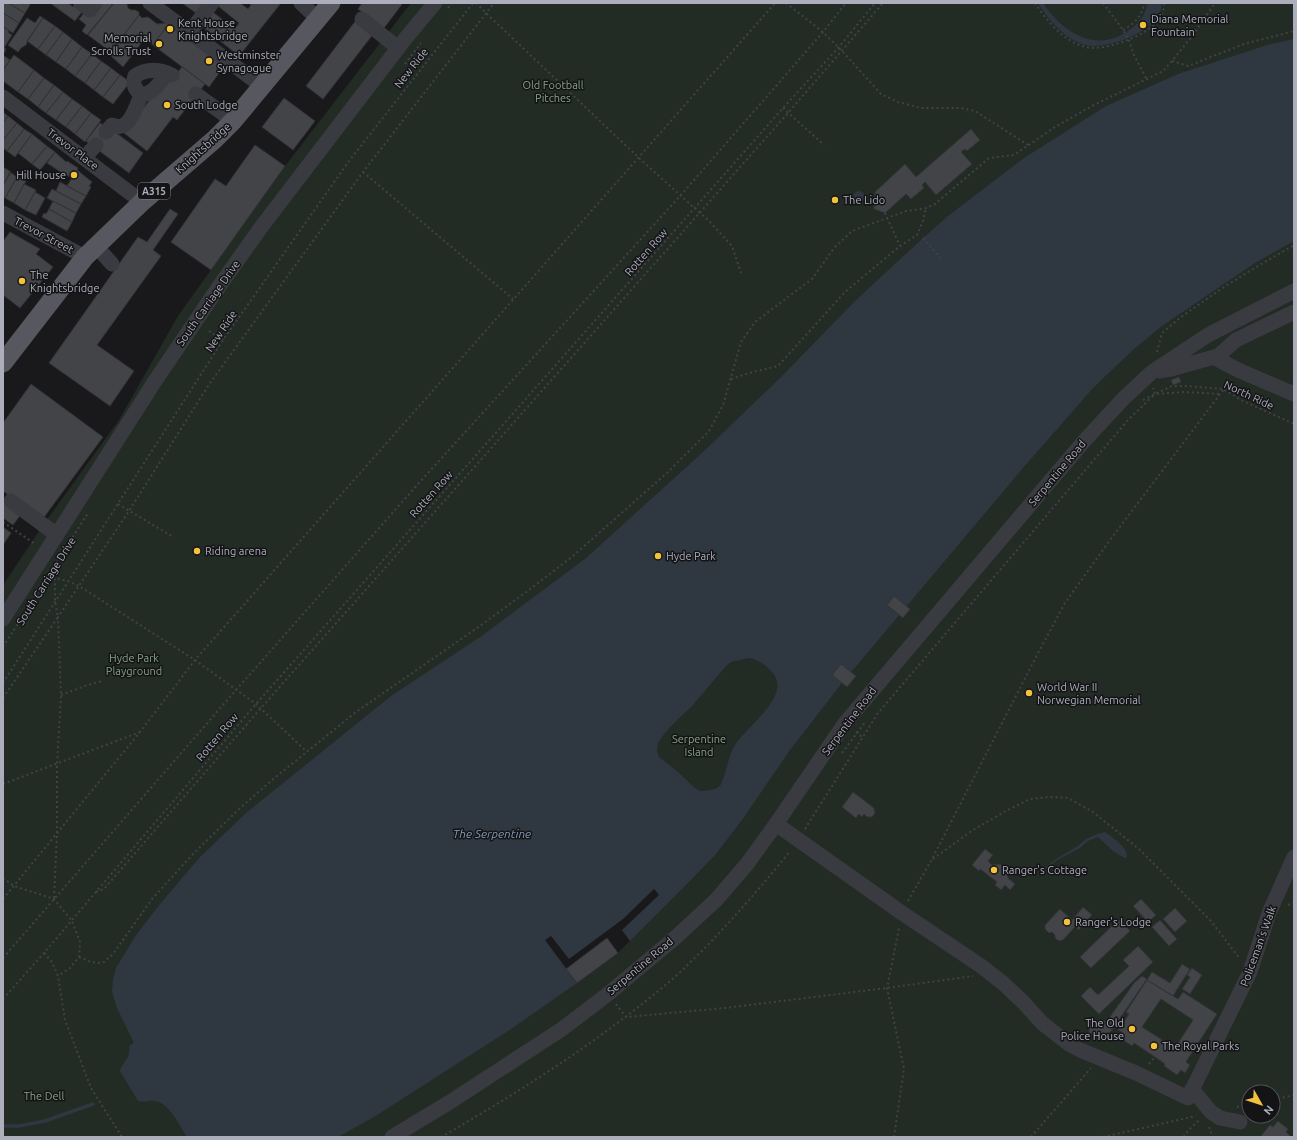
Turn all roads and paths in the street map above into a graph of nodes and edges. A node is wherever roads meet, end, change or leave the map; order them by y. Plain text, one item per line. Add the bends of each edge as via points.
1 (81, 3) edge
2 (95, 3) edge
3 (150, 3) edge
4 (212, 3) edge
5 (301, 3) edge
6 (331, 3) edge
7 (435, 3) edge
8 (473, 3) edge
9 (476, 3) edge
10 (494, 3) edge
11 (775, 3) edge
12 (786, 3) edge
13 (846, 3) edge
14 (875, 3) edge
15 (883, 3) edge
16 (1035, 3) edge
17 (1103, 3) edge
18 (1144, 3) edge
19 (1164, 3) edge
20 (1215, 3) edge
21 (486, 13) junction
22 (318, 18) junction
23 (362, 20) dead end
24 (1123, 30) junction
25 (1294, 31) edge
26 (190, 32) junction
27 (823, 32) junction
28 (1129, 40) junction
29 (838, 47) junction
30 (398, 48) junction
31 (842, 51) junction
32 (1172, 61) junction
33 (1146, 78) junction
34 (262, 86) junction
35 (141, 94) junction
36 (196, 94) dead end
37 (3, 97) edge
38 (783, 108) junction
39 (788, 113) junction
40 (232, 121) junction
41 (106, 132) dead end
42 (824, 144) dead end
43 (96, 145) dead end
44 (1028, 145) junction
45 (85, 157) junction
46 (639, 158) junction
47 (363, 172) junction
48 (680, 195) junction
49 (142, 202) junction
50 (696, 208) junction
51 (926, 208) junction
52 (700, 212) junction
53 (3, 213) edge
54 (885, 213) dead end
55 (923, 238) dead end
56 (1294, 245) edge
57 (900, 246) junction
58 (91, 252) junction
59 (942, 260) dead end
60 (112, 264) dead end
61 (741, 273) dead end
62 (1294, 291) edge
63 (513, 299) junction
64 (1294, 312) edge
65 (209, 331) dead end
66 (223, 340) junction
67 (1218, 356) junction
68 (3, 363) edge
69 (1238, 370) junction
70 (1152, 372) junction
71 (731, 379) junction
72 (1172, 386) dead end
73 (1223, 389) junction
74 (1154, 394) junction
75 (1220, 394) junction
76 (1294, 394) edge
77 (1147, 395) dead end
78 (1294, 424) edge
79 (11, 502) dead end
80 (118, 504) junction
81 (90, 510) dead end
82 (129, 511) junction
83 (3, 522) edge
84 (57, 535) junction
85 (173, 537) dead end
86 (46, 552) junction
87 (68, 580) junction
88 (79, 586) junction
89 (55, 601) junction
90 (58, 617) junction
91 (5, 626) edge
92 (10, 636) junction
93 (3, 648) edge
94 (195, 660) junction
95 (102, 681) dead end
96 (3, 683) edge
97 (236, 690) junction
98 (61, 696) junction
99 (3, 698) edge
100 (256, 704) junction
101 (261, 708) junction
102 (140, 732) junction
103 (307, 752) junction
104 (56, 764) junction
105 (3, 784) edge
106 (776, 824) junction
107 (57, 832) junction
108 (798, 841) junction
109 (1294, 857) edge
110 (932, 859) junction
111 (3, 878) edge
112 (14, 886) junction
113 (95, 892) junction
114 (3, 899) edge
115 (54, 899) junction
116 (902, 913) junction
117 (72, 921) junction
118 (44, 953) junction
119 (79, 957) junction
120 (3, 958) edge
121 (1250, 972) junction
122 (990, 974) junction
123 (58, 976) junction
124 (887, 988) junction
125 (3, 999) edge
126 (626, 1017) junction
127 (1099, 1058) junction
128 (1190, 1094) junction
129 (1294, 1096) edge
130 (1281, 1098) edge
131 (1197, 1115) dead end
132 (1200, 1119) dead end
133 (1240, 1122) dead end
134 (122, 1137) edge
135 (392, 1137) edge
136 (441, 1137) edge
137 (894, 1137) edge
138 (1031, 1137) edge
139 (1103, 1137) edge
140 (1184, 1137) edge

1 - 2 street via 90,10
3 - 26 street
4 - 26 street
5 - 22 street
6 - 22 main road, A315
7 - 30 street, South Carriage Drive
8 - 66 path, New Ride via 349,160
9 - 21 path
10 - 21 path
11 - 46 path
12 - 27 path
13 - 27 path, Rotten Row
14 - 29 path, Rotten Row
15 - 31 path
16 - 28 path via 1053,26 1078,44 1086,47 1103,47
17 - 24 path
18 - 24 path via 1144,9 1138,18
19 - 28 path via 1159,21
20 - 32 path
21 - 46 path
21 - 47 path
22 - 34 main road, Knightsbridge / A315
23 - 30 street
24 - 28 path
25 - 32 path via 1244,44 1188,66
26 - 34 street
27 - 29 path
27 - 48 path, Rotten Row
28 - 33 path via 1133,54
29 - 31 path
29 - 38 path, Rotten Row
30 - 84 street, South Carriage Drive via 220,285 155,381
31 - 39 path
31 - 44 path via 881,94 921,108 961,108 975,111
32 - 33 path via 1163,71
33 - 44 path via 1055,127
34 - 40 main road, Knightsbridge / A315
35 - 35 street via 134,87 135,76 153,70 169,74 148,94
35 - 41 street via 127,122 123,126 112,125
36 - 40 street
37 - 45 street, Trevor Place
38 - 39 path
38 - 50 path, Rotten Row
39 - 42 path
39 - 52 path
40 - 49 main road, Knightsbridge / A315 via 215,139
43 - 45 street
44 - 51 path via 1014,155 989,158 936,204
45 - 49 street, Trevor Place
46 - 48 path
46 - 63 path
47 - 63 path
47 - 82 path via 210,383
48 - 50 path
48 - 97 path, Rotten Row via 418,484
49 - 58 main road, Knightsbridge / A315
50 - 52 path
50 - 100 path, Rotten Row
51 - 57 path via 917,235
51 - 71 path via 906,211 852,231 834,248 812,279 755,322 741,342
52 - 61 path via 732,246
52 - 101 path
53 - 58 street, Trevor Street
54 - 57 path
55 - 59 path
56 - 70 path via 1221,288 1162,333
57 - 71 path via 845,292 778,366
58 - 60 street
58 - 68 main road, Knightsbridge / A315
62 - 70 street, Serpentine Road via 1208,335
63 - 94 path
64 - 67 street via 1236,340
65 - 66 path
66 - 80 path, New Ride
67 - 69 street via 1219,360
67 - 70 street
69 - 73 path
69 - 76 street
70 - 74 path
70 - 106 street, Serpentine Road via 1085,440 845,723
71 - 103 path via 723,405 710,431 573,556 477,628 356,712
72 - 73 path, North Ride
73 - 75 path
73 - 78 path, North Ride
74 - 75 path
74 - 77 path
74 - 108 path via 1128,420 878,713
75 - 110 path via 1065,603
79 - 84 street
80 - 82 path
80 - 87 path, New Ride
81 - 92 path, South Carriage Drive
82 - 85 path
82 - 88 path
83 - 86 path
84 - 86 street, South Carriage Drive
86 - 91 street, South Carriage Drive
87 - 88 path
87 - 89 path, New Ride
87 - 89 path via 54,577
88 - 90 path
88 - 94 path
89 - 90 path
89 - 96 path, New Ride
90 - 98 path
90 - 99 path
91 - 92 path
92 - 93 path, South Carriage Drive
94 - 97 path
94 - 102 path
95 - 98 path
97 - 100 path
97 - 115 path, Rotten Row
98 - 104 path
100 - 101 path
100 - 113 path, Rotten Row
101 - 103 path
101 - 113 path via 104,889
102 - 104 path
102 - 107 path
103 - 119 path via 238,810 192,854 152,899 113,954 99,964
104 - 105 path
104 - 107 path
106 - 108 street
106 - 135 street, Serpentine Road via 747,864 716,900 608,994 556,1033
107 - 112 path
107 - 115 path
108 - 116 street
108 - 126 path via 739,913 677,975
109 - 121 street, Policeman's Walk via 1268,913
110 - 116 path
110 - 121 path via 973,830 1030,799 1049,796 1068,798 1093,812 1139,849 1211,921
111 - 112 path
112 - 114 path
112 - 115 path
113 - 117 path, Rotten Row
115 - 117 path
115 - 120 path, Rotten Row
116 - 122 street
116 - 124 path
117 - 118 path, Rotten Row
117 - 119 path via 80,942
118 - 123 path via 52,962
118 - 125 path, Rotten Row
119 - 123 path via 70,968
121 - 128 street, Policeman's Walk
122 - 124 path
122 - 127 street via 1057,1036
123 - 134 path via 65,1020 91,1088
124 - 126 path
124 - 137 path via 904,1069
126 - 136 path via 482,1114
127 - 128 street
127 - 138 path
128 - 133 street via 1220,1118
129 - 130 path
131 - 139 path
132 - 140 path

